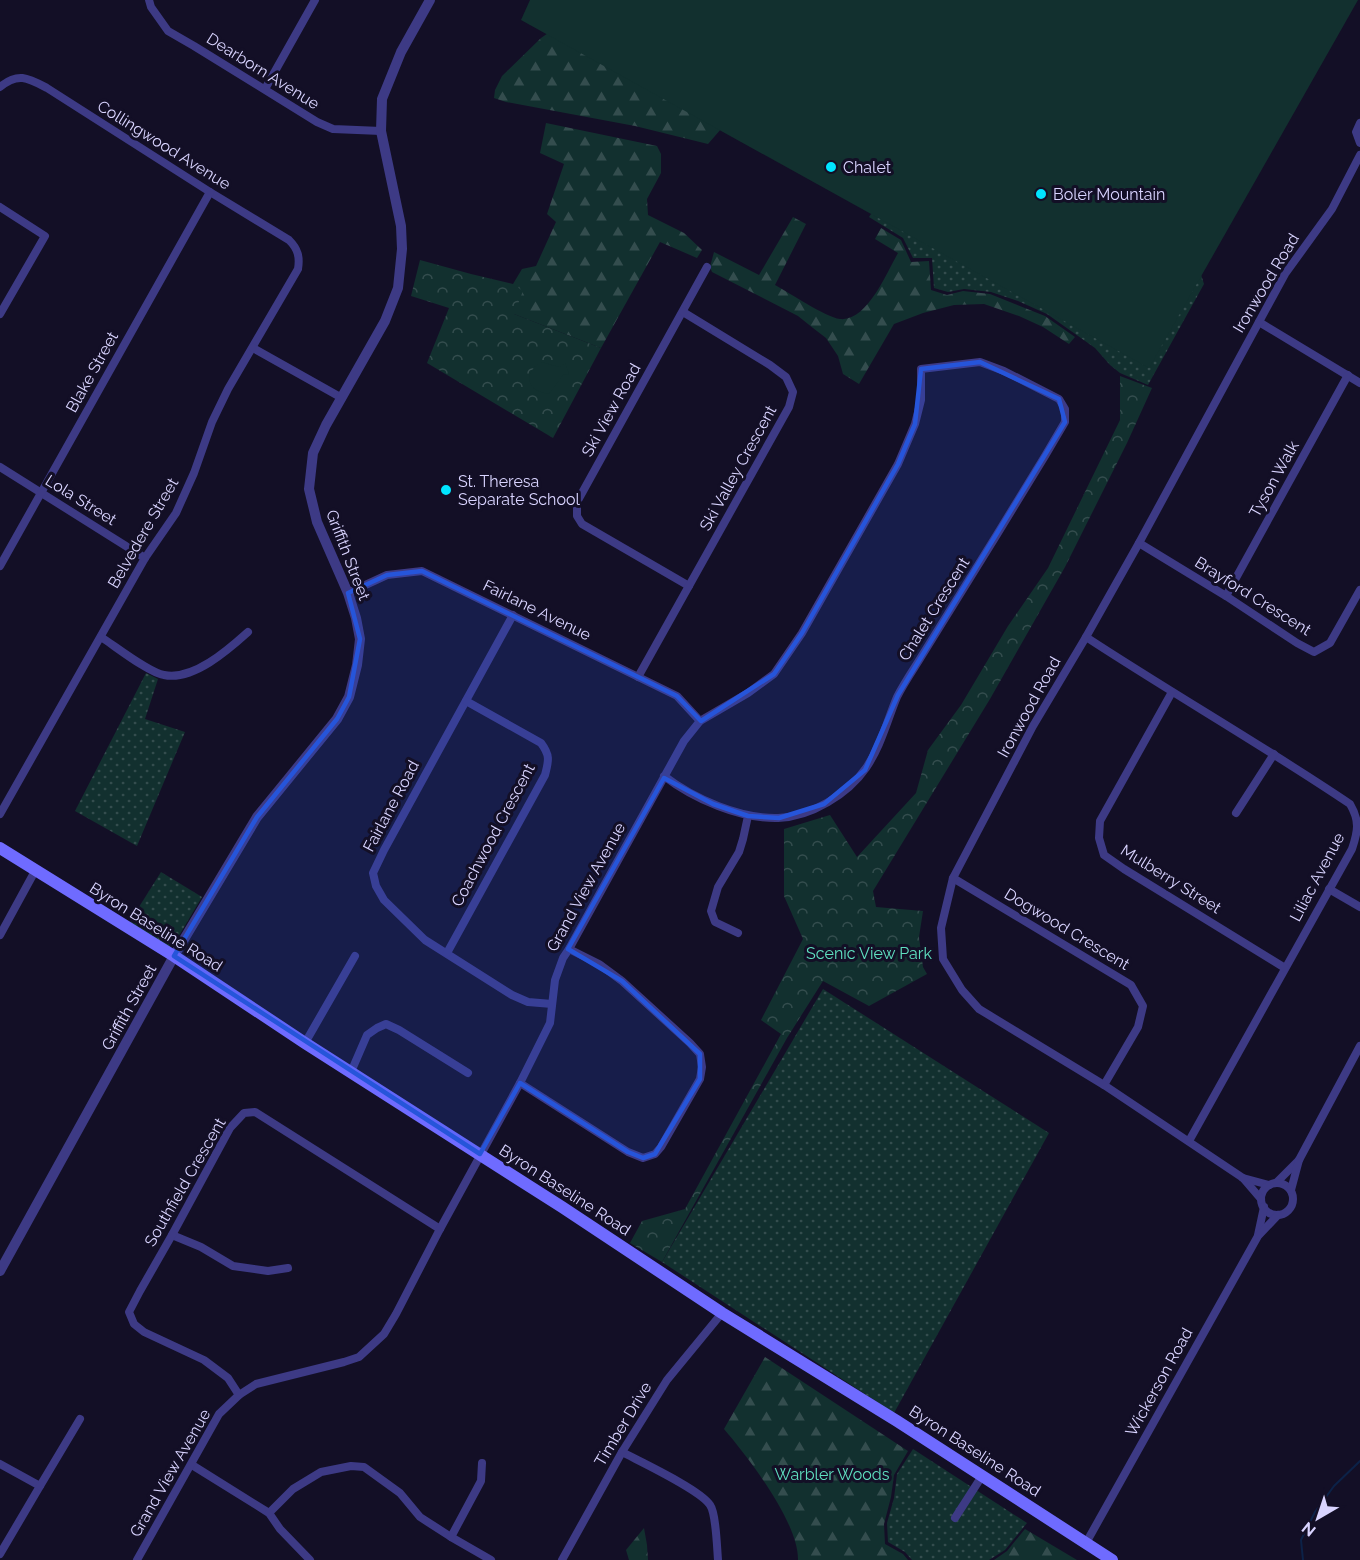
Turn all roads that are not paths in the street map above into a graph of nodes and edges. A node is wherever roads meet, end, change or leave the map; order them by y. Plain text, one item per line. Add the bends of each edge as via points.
1 (149, 0) edge
2 (315, 0) edge
3 (430, 0) edge
4 (0, 87) edge
5 (265, 89) junction
6 (1360, 123) edge
7 (381, 131) junction
8 (1360, 143) edge
9 (1360, 155) edge
10 (210, 192) junction
11 (0, 207) edge
12 (299, 262) joint
13 (707, 267) dead end
14 (683, 312) junction
15 (0, 314) edge
16 (1258, 322) junction
17 (253, 348) junction
18 (921, 369) joint
19 (1348, 375) junction
20 (1360, 383) edge
21 (342, 398) junction
22 (0, 467) edge
23 (42, 493) junction
24 (1138, 543) junction
25 (145, 558) junction
26 (0, 566) edge
27 (689, 586) junction
28 (1360, 590) edge
29 (348, 593) junction
30 (1226, 596) junction
31 (1358, 601) edge
32 (513, 615) junction
33 (248, 632) dead end
34 (101, 637) junction
35 (1086, 637) junction
36 (638, 677) junction
37 (1172, 692) junction
38 (466, 701) junction
39 (700, 721) junction
40 (1274, 754) junction
41 (664, 776) junction
42 (1236, 813) dead end
43 (0, 814) edge
44 (748, 816) junction
45 (0, 848) edge
46 (35, 872) junction
47 (953, 878) junction
48 (1329, 889) junction
49 (1360, 907) edge
50 (738, 933) dead end
51 (0, 935) edge
52 (569, 949) junction
53 (447, 953) junction
54 (174, 956) junction
55 (355, 956) dead end
56 (1285, 968) junction
57 (552, 1004) junction
58 (305, 1043) junction
59 (1360, 1046) edge
60 (351, 1072) junction
61 (468, 1073) dead end
62 (520, 1083) junction
63 (1104, 1085) junction
64 (1189, 1141) junction
65 (480, 1154) junction
66 (1299, 1160) junction
67 (1243, 1178) junction
68 (1273, 1183) junction
69 (1291, 1190) junction
70 (1262, 1203) junction
71 (1278, 1215) junction
72 (440, 1229) junction
73 (172, 1235) junction
74 (1258, 1236) junction
75 (288, 1268) dead end
76 (0, 1271) edge
77 (722, 1313) junction
78 (239, 1395) junction
79 (80, 1419) dead end
80 (622, 1452) junction
81 (482, 1462) dead end
82 (0, 1464) edge
83 (192, 1465) junction
84 (982, 1476) junction
85 (40, 1486) junction
86 (268, 1513) junction
87 (955, 1518) dead end
88 (451, 1537) junction
89 (1086, 1543) junction
90 (0, 1554) edge
91 (137, 1560) edge
92 (310, 1560) edge
93 (491, 1560) edge
94 (562, 1560) edge
95 (718, 1560) edge
96 (1112, 1560) edge

1 - 5 street, Dearborn Avenue via 168,31
2 - 5 street
3 - 7 street, Griffith Street via 401,52 382,99
4 - 10 street, Collingwood Avenue via 14,78 31,79
5 - 7 street, Dearborn Avenue via 333,129
6 - 8 street via 1356,132
7 - 21 street, Griffith Street via 401,226 398,288 386,321
9 - 16 street, Ironwood Road via 1332,208 1291,265
10 - 12 street, Collingwood Avenue via 289,240 297,249
10 - 23 street, Blake Street
11 - 15 street via 45,236
12 - 17 street, Belvedere Street
13 - 14 street, Ski View Road
14 - 27 street, Ski Valley Crescent via 770,365 786,377 793,392 789,407
14 - 27 street, Ski View Road via 577,502 577,516 590,530
16 - 19 street
16 - 24 street, Ironwood Road
17 - 21 street
17 - 25 street, Belvedere Street via 212,422 176,513
18 - 39 street, Grand View Avenue via 921,400 898,464 802,633 774,674
18 - 44 street, Chalet Crescent via 980,362 1004,370 1059,399 1065,409 1065,422 898,695 876,753 865,770 844,792 808,812 779,818
19 - 20 street
19 - 30 street, Tyson Walk
21 - 29 street, Griffith Street via 313,453 309,489 317,522
22 - 23 street, Lola Street
23 - 25 street, Lola Street
23 - 26 street, Blake Street
24 - 30 street, Brayford Crescent
24 - 35 street, Ironwood Road
25 - 34 street, Belvedere Street
27 - 36 street, Ski Valley Crescent
28 - 31 street, Brayford Crescent
29 - 32 street, Fairlane Avenue via 387,575 422,571
29 - 54 street, Griffith Street via 360,639 349,697 337,719 257,817
30 - 31 street, Brayford Crescent via 1314,652 1330,643
32 - 36 street, Fairlane Avenue
32 - 38 street, Fairlane Road
33 - 34 street via 216,658 186,675 164,675
34 - 43 street, Belvedere Street
35 - 37 street, Liliac Avenue
35 - 47 street, Ironwood Road via 1033,726
36 - 39 street, Fairlane Avenue via 677,696
37 - 40 street, Liliac Avenue
37 - 56 street, Mulberry Street via 1100,821 1104,855
38 - 53 street, Fairlane Road via 374,873 384,900 425,940
38 - 53 street, Coachwood Crescent via 541,743 548,753 548,763
39 - 41 street, Grand View Avenue
40 - 42 street
40 - 48 street, Liliac Avenue via 1350,804 1356,812 1357,834 1352,849
41 - 44 street, Chalet Crescent via 713,804
41 - 52 street, Grand View Avenue
44 - 50 street via 739,852 718,887 711,911 715,922
45 - 46 main road, Byron Baseline Road
46 - 51 street
46 - 54 main road, Byron Baseline Road
47 - 63 street, Ironwood Road via 941,928 943,959 962,990 979,1009
47 - 63 street, Dogwood Crescent via 1131,985 1143,1006 1138,1027
48 - 49 street
48 - 56 street, Liliac Avenue
52 - 57 street, Grand View Avenue via 555,980
52 - 62 street via 622,981 690,1043 700,1054 700,1079 661,1147 644,1158 628,1152
53 - 57 street, Fairlane Road via 512,995 528,1002
54 - 58 main road, Byron Baseline Road
54 - 76 street, Griffith Street
55 - 58 street
56 - 64 street, Liliac Avenue
57 - 62 street, Grand View Avenue via 550,1023
58 - 60 main road, Byron Baseline Road
59 - 66 street
60 - 61 street via 367,1035 386,1024
60 - 65 main road, Byron Baseline Road
62 - 65 street, Grand View Avenue
63 - 64 street, Ironwood Road
64 - 67 street, Ironwood Road
65 - 72 street, Grand View Avenue
65 - 77 main road, Byron Baseline Road
66 - 68 street
66 - 69 street
67 - 68 street, Ironwood Road
67 - 70 street, Ironwood Road
68 - 69 street via 1285,1184
68 - 70 street via 1263,1191
69 - 71 street via 1292,1206
70 - 71 street via 1271,1214
70 - 74 street, Wickerson Road
71 - 74 street, Wickerson Road
72 - 73 street, Southfield Crescent via 255,1112 244,1113 230,1128
72 - 78 street, Grand View Avenue via 384,1334 359,1357 256,1384
73 - 75 street via 233,1266 268,1271
73 - 78 street, Southfield Crescent via 129,1312 134,1324 204,1360 228,1378
74 - 89 street, Wickerson Road
77 - 80 street, Timber Drive via 667,1380
77 - 84 main road, Byron Baseline Road
78 - 83 street, Grand View Avenue via 219,1414
79 - 85 street
80 - 94 street, Timber Drive
80 - 95 street via 698,1493 711,1505
81 - 88 street via 481,1481
82 - 85 street
83 - 86 street
83 - 91 street, Grand View Avenue
84 - 87 street
84 - 89 main road, Byron Baseline Road
85 - 90 street
86 - 88 street via 293,1489 321,1472 363,1467
86 - 92 street
88 - 93 street
89 - 96 main road, Byron Baseline Road

